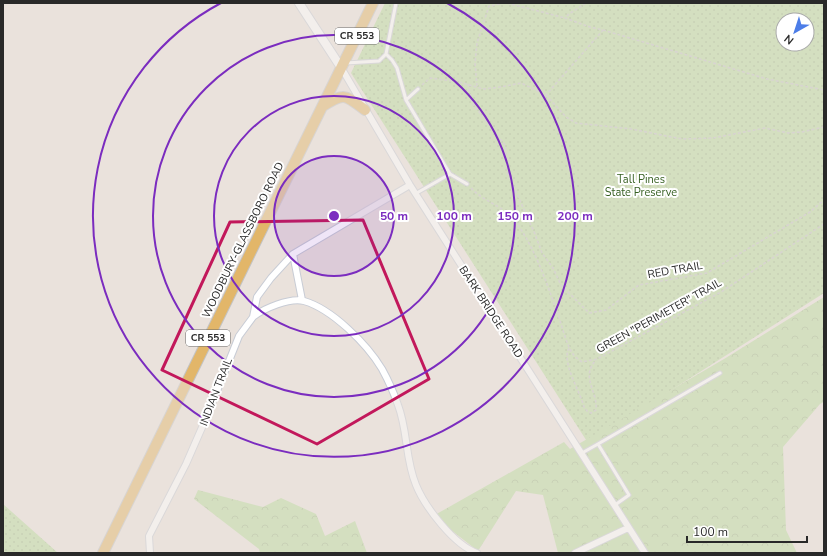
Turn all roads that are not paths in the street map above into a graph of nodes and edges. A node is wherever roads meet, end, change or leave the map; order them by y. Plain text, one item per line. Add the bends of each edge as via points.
1 (299, 3) edge
2 (373, 3) edge
3 (396, 3) edge
4 (386, 54) junction
5 (343, 66) junction
6 (418, 89) road end
7 (406, 100) junction
8 (323, 106) junction
9 (365, 110) junction
10 (450, 174) junction
11 (467, 184) road end
12 (410, 185) junction
13 (416, 194) junction
14 (293, 254) junction
15 (302, 300) junction
16 (253, 317) junction
17 (720, 373) dead end
18 (598, 444) junction
19 (582, 453) junction
20 (615, 505) junction
21 (628, 528) junction
22 (103, 553) edge
23 (150, 553) edge
24 (477, 553) edge
25 (575, 553) edge
26 (645, 553) edge

1 - 5 street
2 - 5 main road, WOODBURY-GLASSBORO ROAD / CR 553
3 - 4 lane
4 - 5 lane via 379,61
4 - 7 lane via 397,68
5 - 8 main road, WOODBURY-GLASSBORO ROAD / CR 553
5 - 9 street, BARK BRIDGE ROAD
6 - 7 lane
7 - 10 lane
8 - 9 main road via 342,96
8 - 22 main road, WOODBURY-GLASSBORO ROAD / CR 553
9 - 12 street, BARK BRIDGE ROAD
10 - 11 lane
10 - 13 lane
12 - 13 street, BARK BRIDGE ROAD
12 - 14 street, INDIAN TRAIL
13 - 19 street, BARK BRIDGE ROAD
14 - 15 street
14 - 16 street, INDIAN TRAIL via 257,297
15 - 16 street via 269,307
15 - 24 street via 338,319 381,368 398,406 411,472 426,506 448,532
16 - 23 street, INDIAN TRAIL via 239,336 208,416 149,536
17 - 18 lane
18 - 19 lane
18 - 20 lane via 629,495
19 - 20 street, BARK BRIDGE ROAD
20 - 21 street, BARK BRIDGE ROAD
21 - 25 street
21 - 26 street, BARK BRIDGE ROAD

